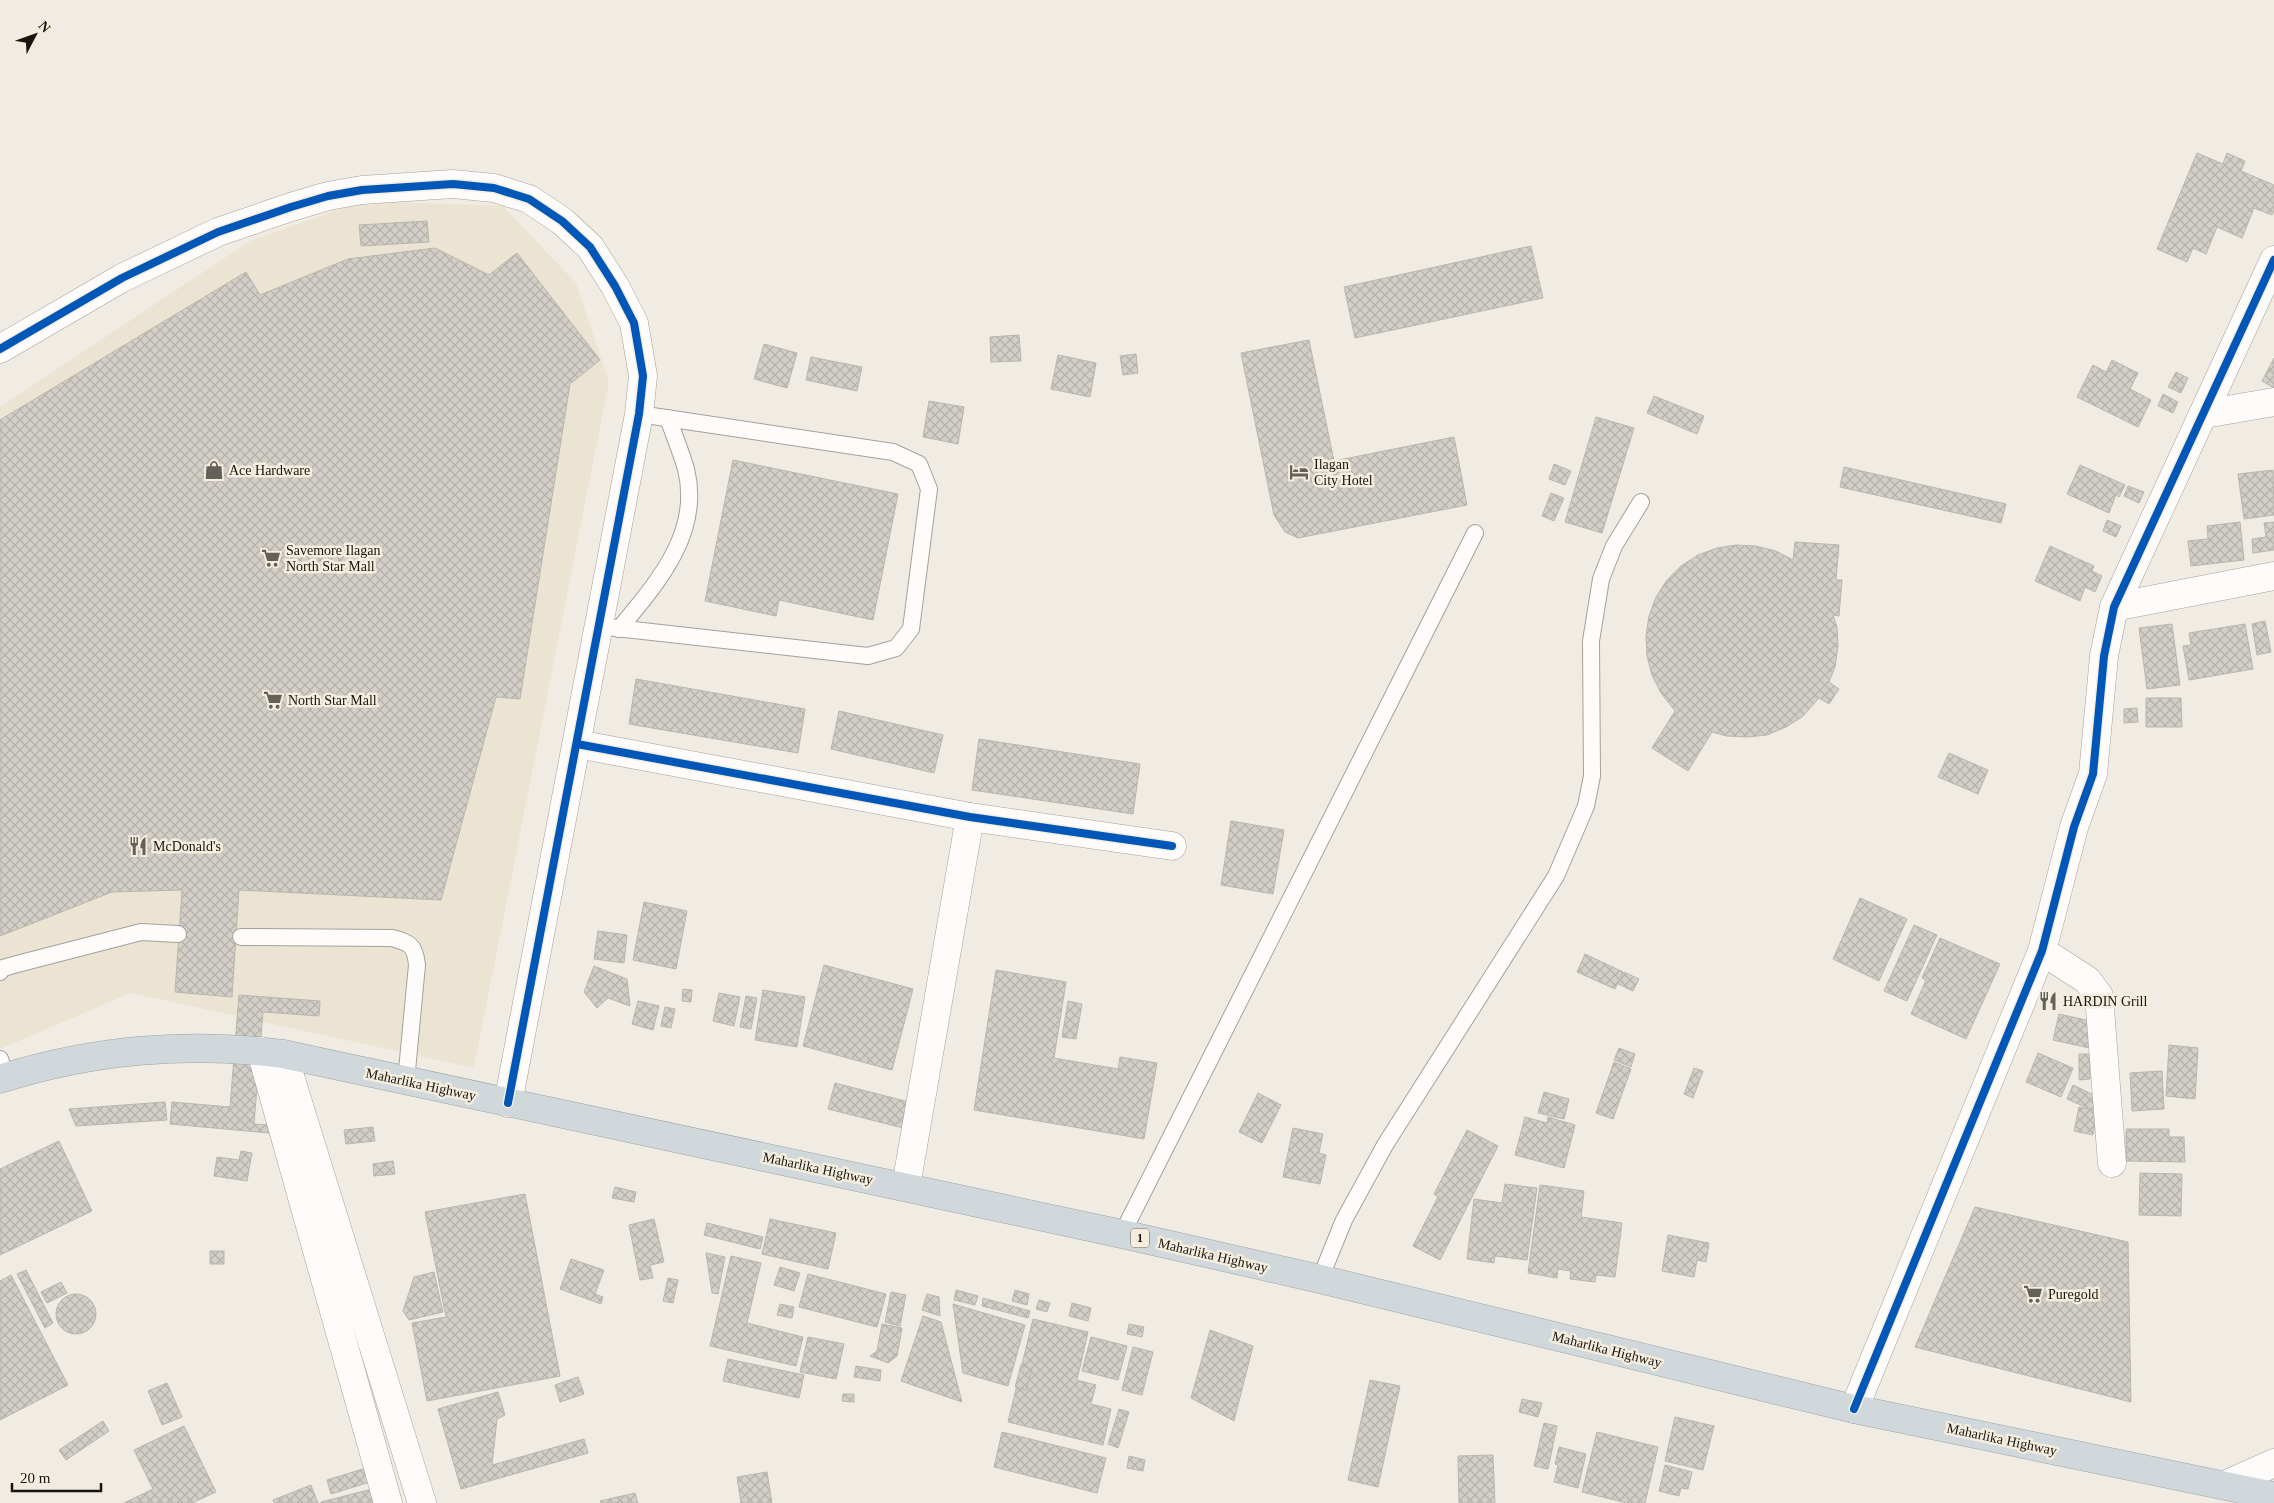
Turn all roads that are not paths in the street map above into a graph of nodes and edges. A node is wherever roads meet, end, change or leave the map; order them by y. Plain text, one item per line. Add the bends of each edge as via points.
1 (2274, 260) edge
2 (0, 349) edge
3 (2274, 402) edge
4 (639, 414) junction
5 (2204, 414) junction
6 (668, 418) junction
7 (1641, 502) dead end
8 (1475, 533) dead end
9 (2274, 576) edge
10 (2114, 607) junction
11 (609, 627) junction
12 (577, 744) junction
13 (970, 817) junction
14 (1172, 846) dead end
15 (178, 934) dead end
16 (241, 937) dead end
17 (2042, 951) junction
18 (0, 972) edge
19 (272, 1053) junction
20 (2, 1072) edge
21 (406, 1081) junction
22 (508, 1103) junction
23 (2112, 1163) dead end
24 (906, 1186) junction
25 (1122, 1234) junction
26 (1320, 1279) junction
27 (1854, 1409) junction
28 (2274, 1463) edge
29 (2225, 1485) junction
30 (2274, 1496) edge
31 (388, 1503) edge
32 (422, 1503) edge

1 - 5 street
2 - 4 street via 122,278 218,232 291,207 362,190 453,184 494,188 529,199 562,221 590,247 634,323 642,376
3 - 5 street
4 - 6 lane
4 - 11 street
5 - 10 street
6 - 11 lane via 686,470 690,506 677,551 653,588
6 - 11 lane via 894,452 919,464 929,489 911,630 896,648 868,656
7 - 26 lane via 1614,546 1602,579 1591,640 1592,776 1586,806 1556,876 1385,1146 1344,1220
8 - 25 lane
9 - 10 street
10 - 17 street via 2104,656 2093,774 2074,827
11 - 12 street
12 - 13 street
12 - 22 street
13 - 14 street
13 - 24 street
15 - 18 lane via 141,932 3,968
16 - 21 lane via 392,938 408,942 416,952 417,965
17 - 23 street via 2087,980 2099,996
17 - 27 street
19 - 20 highway, Maharlika Highway / 1 via 194,1048 95,1055
19 - 21 highway, Maharlika Highway / 1
19 - 31 street
19 - 32 street
21 - 22 highway, Maharlika Highway / 1
22 - 24 highway, Maharlika Highway / 1
24 - 25 highway, Maharlika Highway / 1
25 - 26 highway, Maharlika Highway / 1
26 - 27 highway, Maharlika Highway / 1
27 - 29 highway, Maharlika Highway / 1
28 - 29 street
29 - 30 highway, Maharlika Highway / 1

